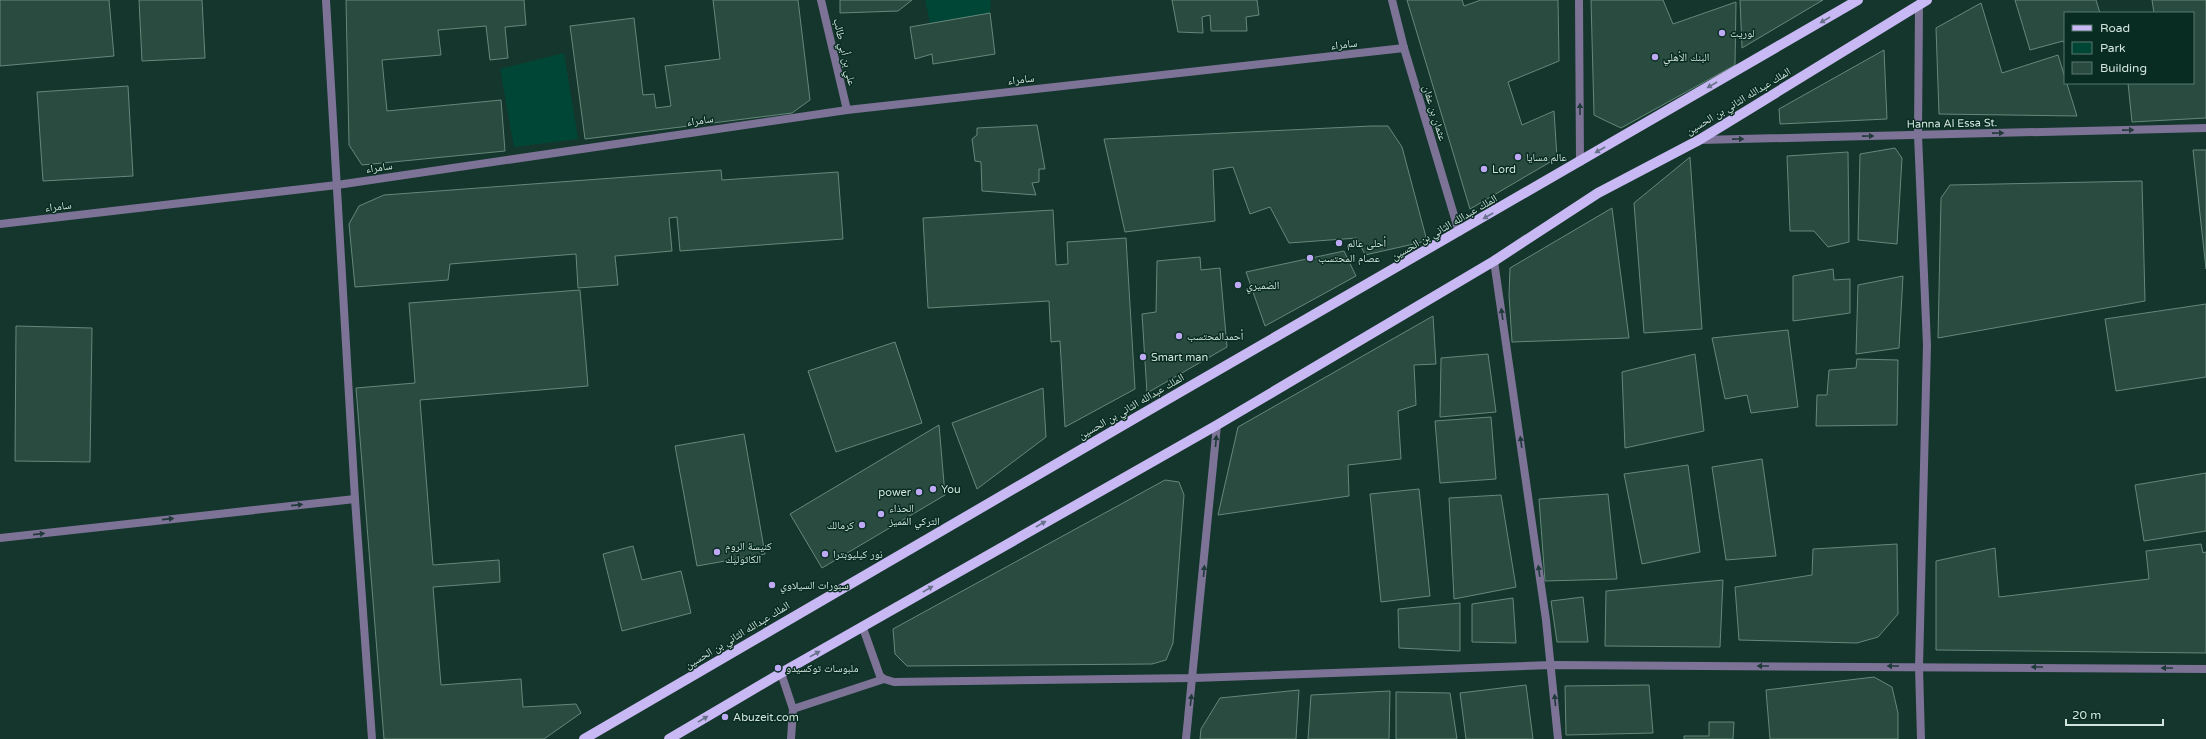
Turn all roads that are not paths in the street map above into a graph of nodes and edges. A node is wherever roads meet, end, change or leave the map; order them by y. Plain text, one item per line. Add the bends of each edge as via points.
1 (326, 0) edge
2 (821, 0) edge
3 (1392, 0) edge
4 (1580, 0) edge
5 (1858, 0) edge
6 (1923, 2) edge
7 (1404, 48) junction
8 (848, 110) junction
9 (2206, 128) edge
10 (1918, 135) junction
11 (1699, 140) junction
12 (1580, 162) junction
13 (337, 184) junction
14 (0, 224) edge
15 (1459, 232) junction
16 (1494, 261) junction
17 (1217, 425) junction
18 (355, 499) junction
19 (0, 538) edge
20 (863, 628) junction
21 (1552, 665) junction
22 (1919, 666) junction
23 (2206, 669) edge
24 (780, 673) junction
25 (1194, 678) junction
26 (884, 679) junction
27 (793, 709) junction
28 (372, 739) edge
29 (584, 739) edge
30 (669, 739) edge
31 (791, 739) edge
32 (1186, 739) edge
33 (1558, 739) edge
34 (1920, 739) edge

1 - 13 street
2 - 8 street, علي بن أبي طالب
3 - 7 street, عثمان بن عفان
12 -> 4 street
5 -> 12 main road, الملك عبدالله الثاني بن الحسين
6 - 10 street
6 - 11 main road, الملك عبدالله الثاني بن الحسين
7 - 8 street, سامراء
7 - 15 street, عثمان بن عفان
8 - 13 street, سامراء
10 -> 9 street, Hanna Al Essa St.
11 -> 10 street, Hanna Al Essa St.
10 - 22 street via 1926,345
11 - 16 main road, الملك عبدالله الثاني بن الحسين via 1598,193
12 -> 15 main road, الملك عبدالله الثاني بن الحسين
13 - 14 street, سامراء
13 - 18 street
15 - 29 main road, الملك عبدالله الثاني بن الحسين via 934,532
16 - 17 main road, الملك عبدالله الثاني بن الحسين
21 -> 16 street
20 -> 17 main road, الملك عبدالله الثاني بن الحسين
25 -> 17 street
19 -> 18 street
18 - 28 street
24 -> 20 main road, الملك عبدالله الثاني بن الحسين
20 - 26 street via 875,665
22 -> 21 street
21 - 25 street
33 -> 21 street
23 -> 22 street
22 - 34 street
24 - 27 street
30 -> 24 main road, الملك عبدالله الثاني بن الحسين
25 - 26 street via 894,682
32 -> 25 street
26 - 27 street
27 - 31 street

